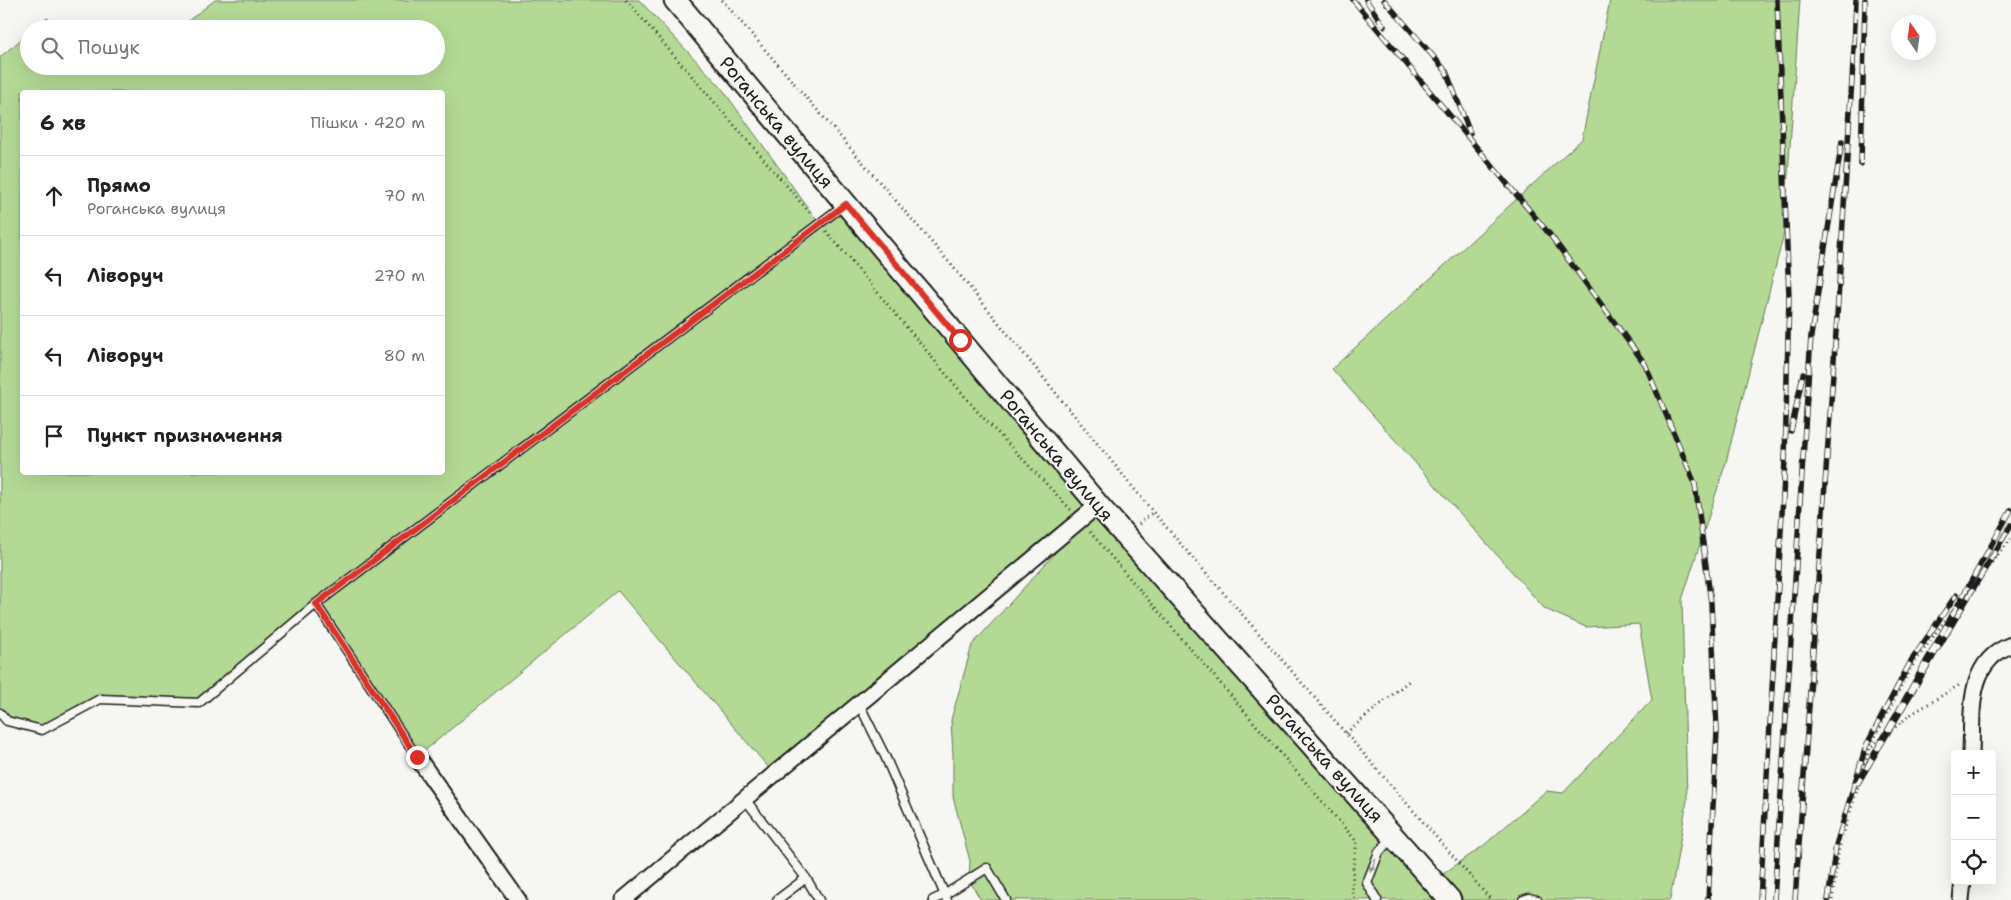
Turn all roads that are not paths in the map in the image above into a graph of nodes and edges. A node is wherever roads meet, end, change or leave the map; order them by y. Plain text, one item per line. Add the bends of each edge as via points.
1 (675, 0) edge
2 (846, 204) junction
3 (1098, 505) junction
4 (316, 604) junction
5 (2011, 645) edge
6 (859, 704) junction
7 (0, 713) edge
8 (1971, 750) edge
9 (417, 757) joint
10 (745, 798) junction
11 (1394, 836) junction
12 (806, 878) junction
13 (1963, 885) edge
14 (946, 898) edge
15 (518, 900) edge
16 (623, 900) edge
17 (777, 900) edge
18 (819, 900) edge
19 (933, 900) edge
20 (1006, 900) edge
21 (1377, 900) edge
22 (1450, 900) edge
23 (1523, 900) edge
24 (1537, 900) edge
25 (1961, 900) edge

1 - 2 main road, Роганська вулиця
2 - 3 main road, Роганська вулиця
2 - 4 lane
3 - 6 street
3 - 11 main road, Роганська вулиця
4 - 7 lane via 199,703 100,699 42,730 7,721
4 - 9 lane
5 - 8 street via 1999,650 1982,669 1974,692
6 - 10 street
6 - 14 lane
9 - 15 street
10 - 12 lane
10 - 16 street
11 -> 21 lane via 1379,852 1367,883
11 - 22 main road, Роганська вулиця
12 - 17 lane
12 - 18 lane
13 - 25 street
14 - 19 lane
14 - 20 lane via 987,868
23 - 24 lane

